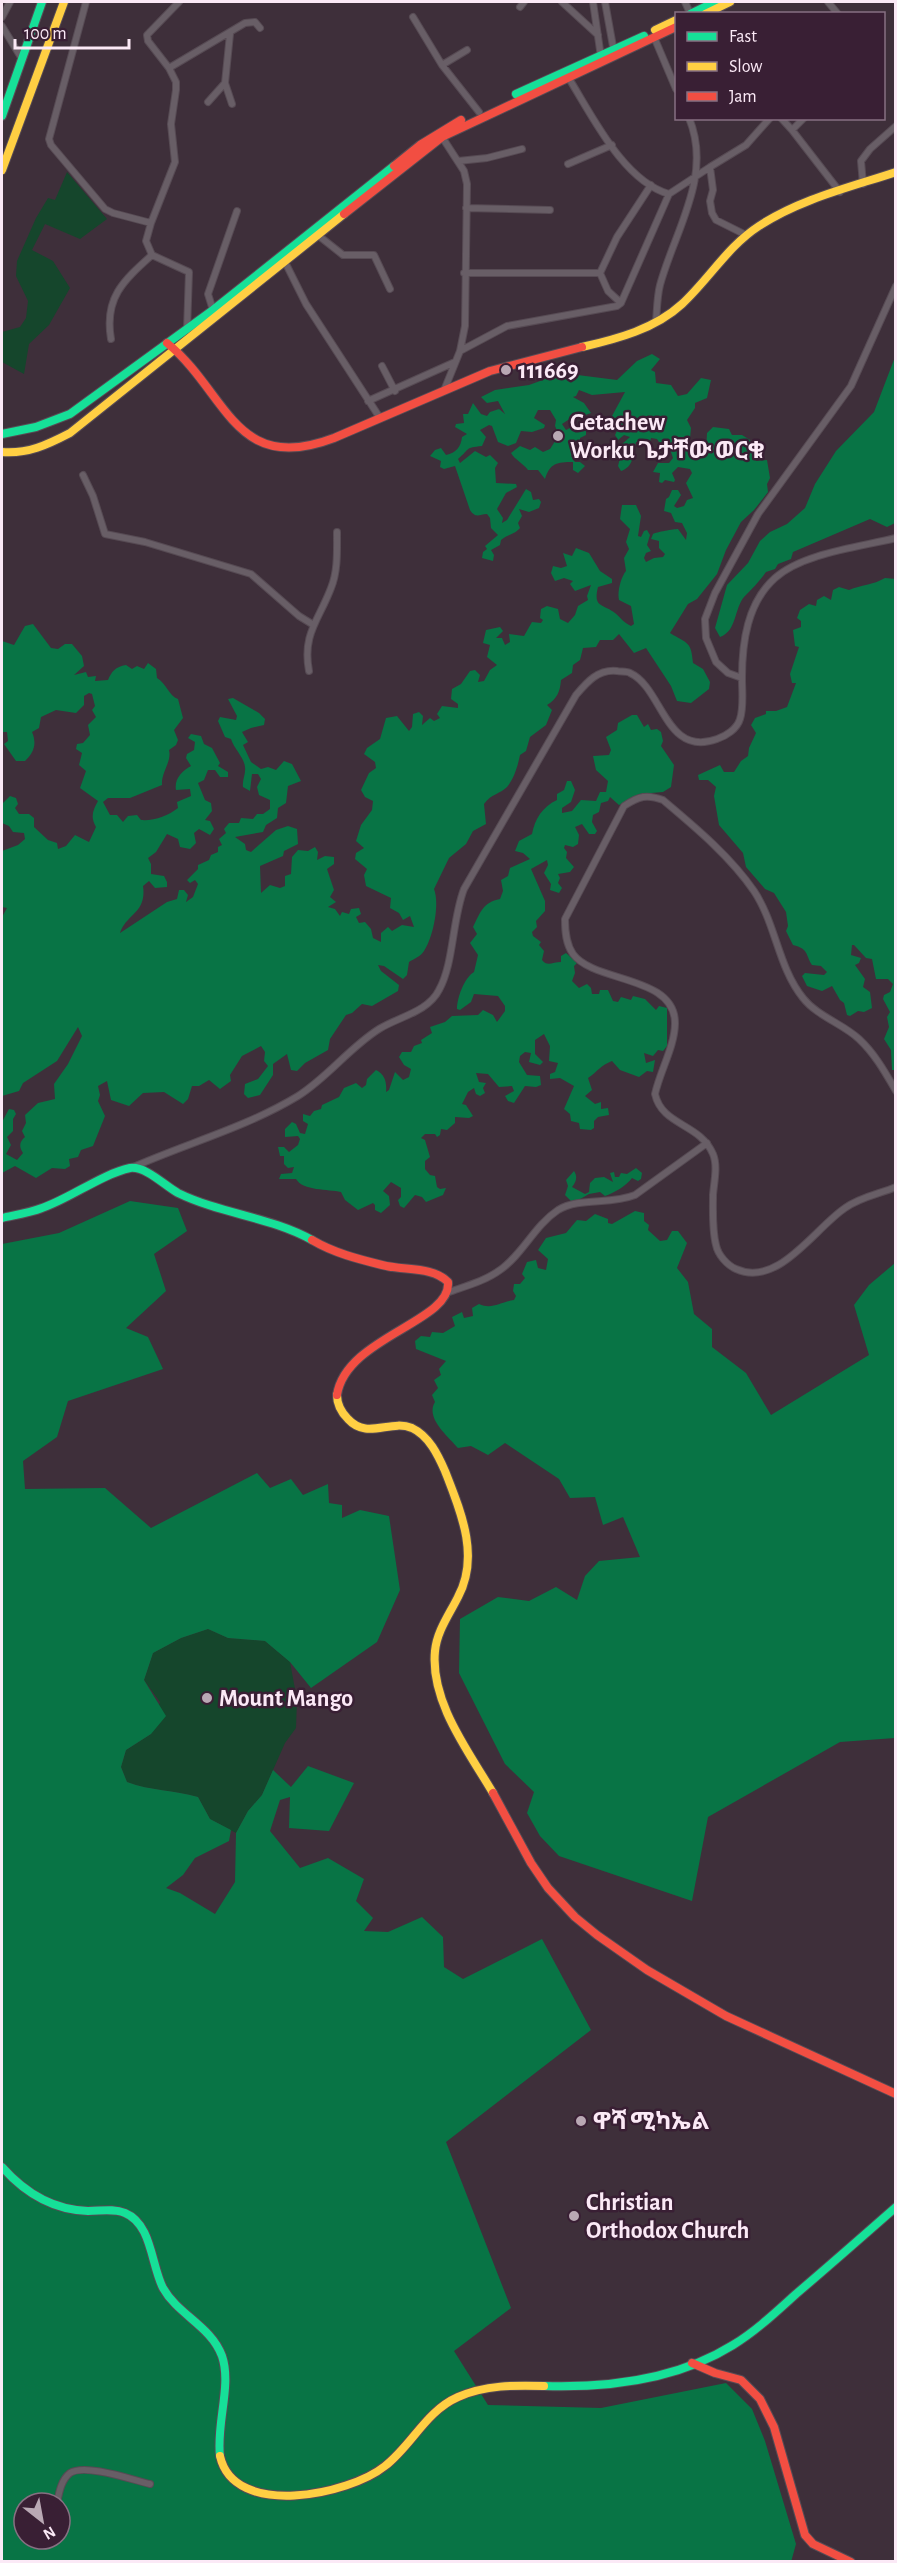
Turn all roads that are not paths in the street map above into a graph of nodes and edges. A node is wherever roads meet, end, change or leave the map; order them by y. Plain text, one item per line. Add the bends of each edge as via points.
1 (10, 2) edge
2 (42, 2) edge
3 (64, 2) edge
4 (86, 2) edge
5 (179, 2) edge
6 (562, 2) edge
7 (593, 2) edge
8 (605, 2) edge
9 (730, 2) edge
10 (716, 8) edge
11 (699, 12) edge
12 (2, 17) edge
13 (413, 17) dead end
14 (675, 21) edge
15 (2, 26) edge
16 (675, 27) edge
17 (260, 28) dead end
18 (230, 34) junction
19 (598, 35) junction
20 (654, 37) junction
21 (467, 50) dead end
22 (614, 52) junction
23 (601, 58) junction
24 (22, 59) junction
25 (442, 65) junction
26 (169, 68) junction
27 (568, 77) junction
28 (225, 83) junction
29 (675, 87) edge
30 (208, 102) dead end
31 (232, 104) dead end
32 (479, 112) junction
33 (2, 116) edge
34 (690, 120) edge
35 (768, 120) edge
36 (783, 120) edge
37 (802, 120) edge
38 (896, 126) edge
39 (792, 130) junction
40 (442, 137) junction
41 (612, 145) junction
42 (522, 149) dead end
43 (458, 161) junction
44 (568, 164) dead end
45 (710, 167) junction
46 (2, 170) edge
47 (896, 172) edge
48 (387, 176) junction
49 (695, 176) junction
50 (863, 184) junction
51 (651, 185) junction
52 (840, 192) junction
53 (669, 194) junction
54 (466, 208) junction
55 (550, 210) dead end
56 (237, 211) dead end
57 (151, 223) junction
58 (746, 235) junction
59 (319, 236) junction
60 (152, 255) junction
61 (285, 262) junction
62 (464, 273) junction
63 (600, 273) junction
64 (896, 286) edge
65 (390, 289) dead end
66 (240, 293) junction
67 (621, 303) junction
68 (213, 310) junction
69 (656, 322) junction
70 (186, 330) junction
71 (111, 339) dead end
72 (171, 346) junction
73 (460, 351) junction
74 (456, 362) junction
75 (382, 366) dead end
76 (445, 388) junction
77 (395, 391) junction
78 (368, 402) junction
79 (380, 418) junction
80 (2, 434) edge
81 (2, 452) edge
82 (83, 475) dead end
83 (337, 532) dead end
84 (896, 538) edge
85 (312, 624) junction
86 (309, 671) dead end
87 (742, 678) junction
88 (896, 1091) edge
89 (707, 1143) junction
90 (130, 1168) junction
91 (896, 1187) edge
92 (2, 1218) edge
93 (449, 1292) junction
94 (896, 2094) edge
95 (2, 2167) edge
96 (896, 2207) edge
97 (692, 2363) junction
98 (150, 2484) dead end
99 (60, 2491) edge
100 (851, 2562) edge

1 - 12 street
2 - 24 main road
3 - 46 main road
4 - 57 street via 49,139 105,209
5 - 26 street via 147,35
6 - 19 street
7 - 19 street
8 - 22 street
9 - 10 main road
10 - 11 main road
13 - 25 street
14 - 22 main road
15 - 24 street
16 - 20 main road
17 - 18 street via 251,21
18 - 26 street
18 - 28 street
19 - 23 street
20 - 22 main road
20 - 29 street
21 - 25 street
22 - 23 main road
23 - 27 main road
23 - 32 main road
24 - 33 main road
25 - 32 street
26 - 57 street via 176,82 171,124 175,162
27 - 40 main road
27 - 41 street
28 - 30 street
28 - 31 street
32 - 48 main road via 435,135
34 - 49 street via 697,140
35 - 45 street via 746,145
36 - 39 street
37 - 39 street
38 - 50 street via 861,161
39 - 52 street
40 - 43 street
40 - 48 main road
41 - 44 street
41 - 51 street via 632,171
42 - 43 street
43 - 54 street via 467,183
45 - 49 street
45 - 58 street via 712,213 716,220
47 - 50 main road
48 - 59 main road
48 - 66 main road
49 - 53 street
49 - 69 street via 682,227 659,287
50 - 52 main road
51 - 53 street
51 - 63 street via 616,237
52 - 58 main road via 762,223
53 - 67 street
54 - 55 street
54 - 62 street
56 - 68 street via 208,294
57 - 60 street via 146,241
58 - 69 main road via 683,302
59 - 61 main road
59 - 65 street via 343,255 374,255
60 - 70 street via 189,272
60 - 71 street via 117,292 107,318
61 - 66 main road
61 - 78 street via 306,304
62 - 63 street
62 - 73 street via 465,326
63 - 67 street via 608,291
64 - 87 street via 851,386 758,514 715,593 705,619 706,638 716,662 728,673
66 - 68 main road
66 - 72 main road
67 - 73 street via 507,326
68 - 70 main road
69 - 76 main road via 617,338 510,364
70 - 72 main road
72 - 79 main road via 187,359 239,430 259,444 285,450 304,448
72 - 80 main road via 70,414 18,433
72 - 81 main road via 70,433 43,447
73 - 74 street
74 - 76 street
74 - 77 street
75 - 77 street
76 - 79 main road
77 - 78 street
78 - 79 street
82 - 85 street via 105,534 251,574
83 - 85 street via 332,587
84 - 87 street via 814,558 776,578 750,614
85 - 86 street
87 - 90 street via 740,721 729,733 706,742 691,741 676,732 644,685 630,673 608,670 591,678 576,695 464,889 438,993 426,1005 359,1043 323,1079 296,1097 224,1134
88 - 89 street via 875,1056 858,1038 805,1001 791,981 754,891 726,857 663,800 651,795 638,797 624,806 615,819 565,919 565,935 574,956 593,968 642,985 671,1008 675,1022 656,1101 662,1111 692,1128
89 - 91 street via 714,1156 716,1247 734,1269 746,1273 769,1272 846,1207
89 - 93 street via 635,1195 622,1200 576,1203 559,1210 538,1227 501,1270
90 - 92 main road via 43,1208
90 - 93 main road via 142,1170 199,1202 297,1232 330,1250 384,1266 436,1273 448,1281
93 - 94 main road via 430,1313 379,1342 351,1365 337,1388 341,1412 351,1424 364,1430 408,1426 422,1434 454,1497 470,1559 467,1580 438,1635 433,1657 445,1709 535,1867 556,1898 579,1919 623,1954 738,2022
95 - 97 main road via 25,2190 56,2207 110,2210 128,2214 140,2225 169,2298 221,2350 225,2375 216,2442 221,2458 233,2478 263,2495 290,2497 369,2476 394,2457 440,2408 483,2388 620,2384
96 - 97 main road via 760,2326 725,2350
97 - 100 main road via 741,2380 760,2399 774,2427 806,2535 813,2544
98 - 99 street via 80,2470 62,2482

